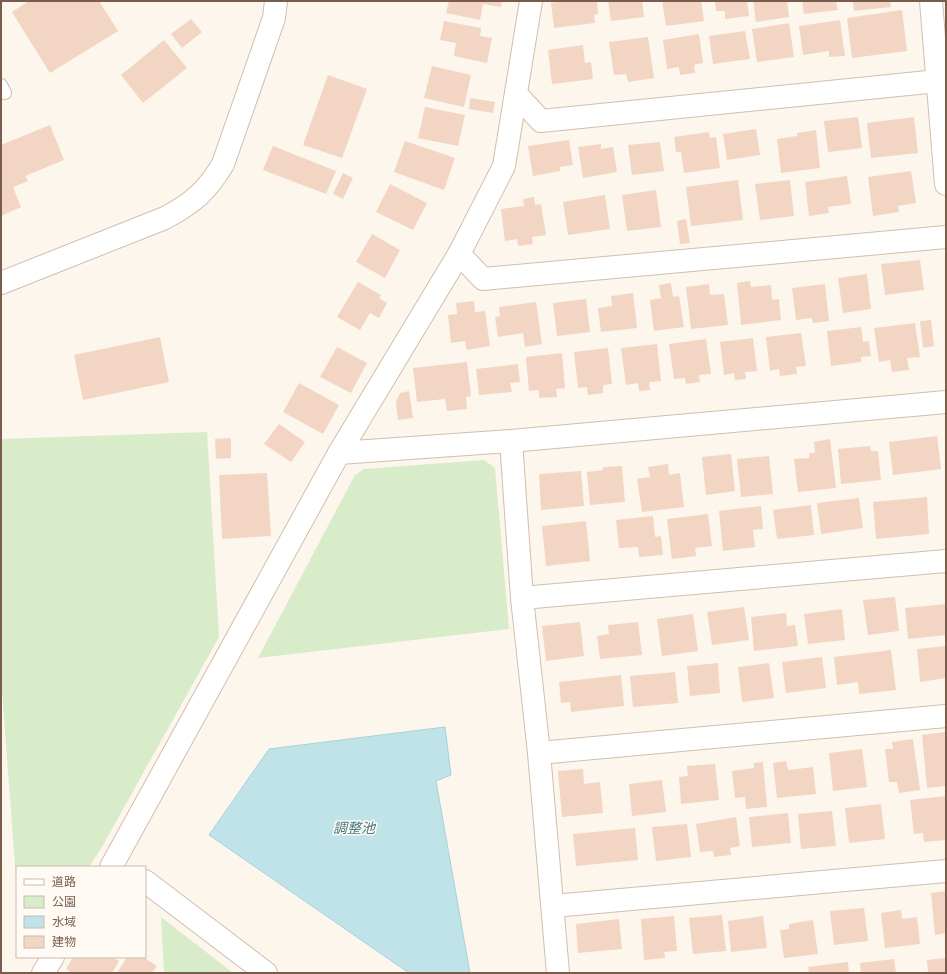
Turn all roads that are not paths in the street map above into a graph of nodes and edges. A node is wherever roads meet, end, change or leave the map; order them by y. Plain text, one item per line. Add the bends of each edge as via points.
1 (276, 1) edge
2 (531, 1) edge
3 (931, 1) edge
4 (938, 81) junction
5 (516, 94) junction
6 (946, 184) edge
7 (946, 237) edge
8 (459, 254) junction
9 (1, 283) edge
10 (946, 402) edge
11 (511, 441) junction
12 (339, 453) junction
13 (946, 560) edge
14 (522, 598) junction
15 (946, 716) edge
16 (539, 753) junction
17 (118, 864) edge
18 (946, 871) edge
19 (146, 881) edge
20 (552, 906) junction
21 (52, 958) edge
22 (43, 973) edge
23 (266, 973) edge
24 (558, 973) edge

1 - 9 street via 274,18 223,164 201,194 165,218
2 - 5 street
3 - 4 street
4 - 5 street via 541,121
4 - 6 street
5 - 8 street via 504,166
7 - 8 street via 483,279
8 - 12 street
10 - 11 street
11 - 12 street
11 - 14 street
12 - 17 street
13 - 14 street
14 - 16 street
15 - 16 street
16 - 20 street
18 - 20 street
19 - 23 street
20 - 24 street
21 - 22 street

